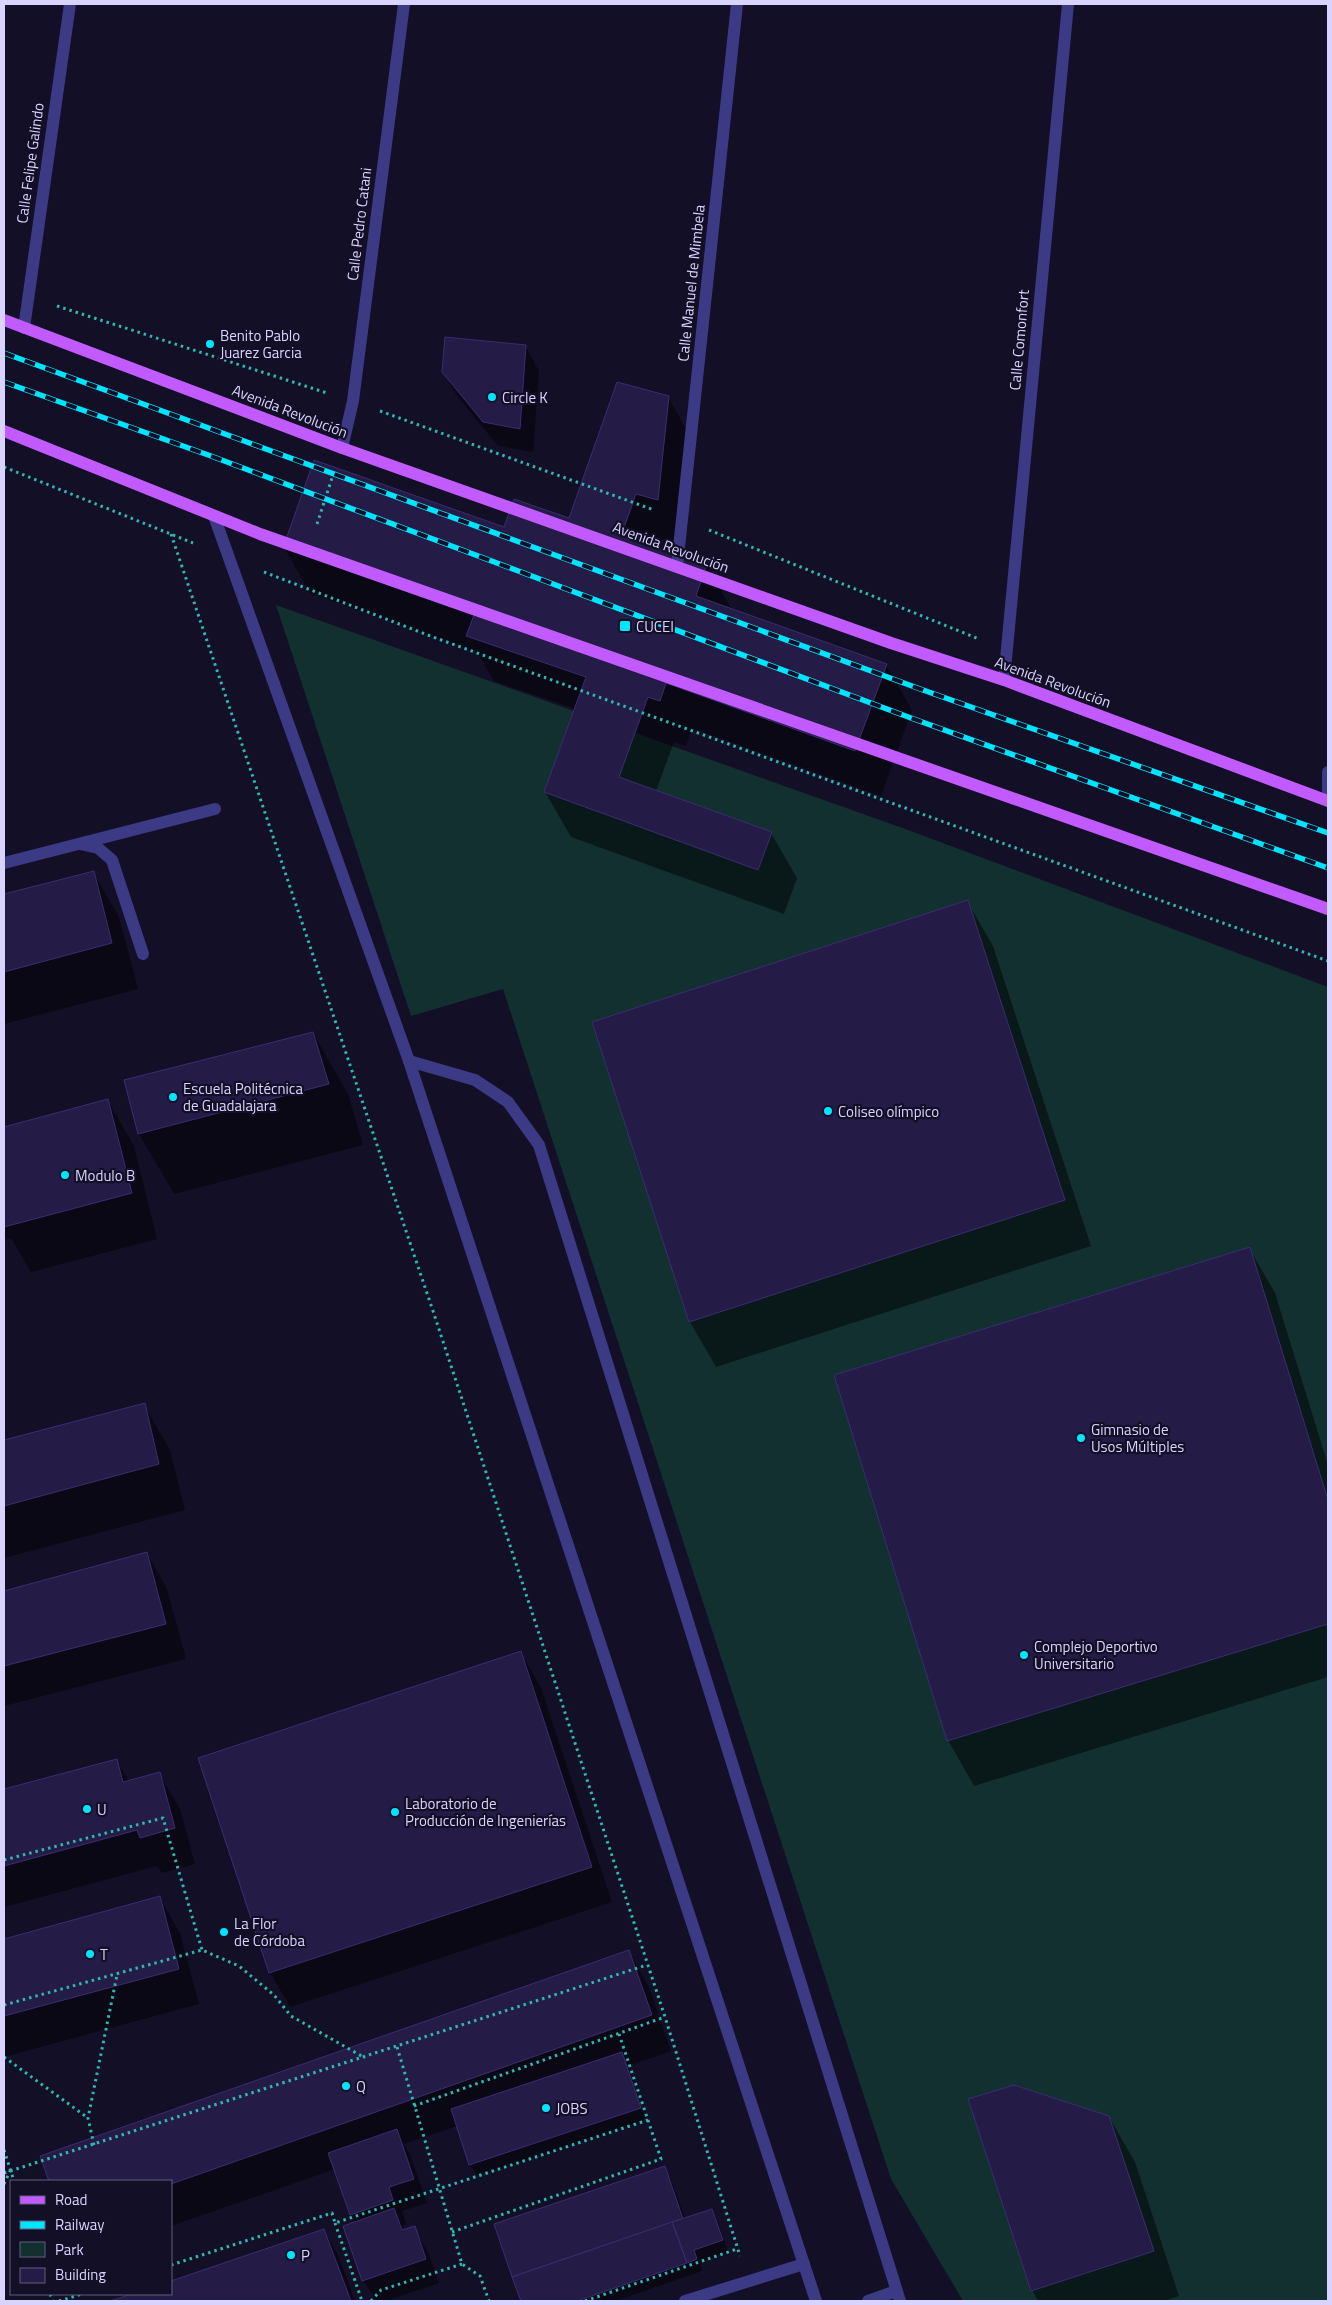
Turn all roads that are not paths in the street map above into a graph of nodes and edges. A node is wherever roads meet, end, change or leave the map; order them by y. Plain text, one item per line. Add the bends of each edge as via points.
1 (70, 4) edge
2 (404, 4) edge
3 (736, 4) edge
4 (1068, 4) edge
5 (4, 320) edge
6 (24, 328) junction
7 (4, 431) edge
8 (342, 448) junction
9 (214, 516) junction
10 (677, 566) junction
11 (1004, 680) junction
12 (1328, 772) edge
13 (1328, 801) edge
14 (215, 809) dead end
15 (77, 843) junction
16 (4, 862) edge
17 (1328, 909) edge
18 (143, 954) dead end
19 (409, 1061) junction
20 (804, 2264) junction
21 (898, 2296) edge
22 (685, 2301) edge
23 (816, 2301) edge
24 (868, 2301) edge

1 - 6 street, Calle Felipe Galindo
2 - 8 street, Calle Pedro Catani via 353,401
3 - 10 street, Calle Manuel de Mimbela
4 - 11 street, Calle Comonfort
5 - 6 main road, Avenida Revolución
6 - 8 main road, Avenida Revolución
7 - 9 main road
8 - 10 main road, Avenida Revolución
9 - 17 main road
9 - 19 street
10 - 11 main road, Avenida Revolución via 891,644
11 - 13 main road, Avenida Revolución
12 - 13 street
14 - 15 street
15 - 16 street
15 - 18 street via 98,848 112,860
19 - 20 street
19 - 21 street via 475,1080 508,1102 539,1145
20 - 22 street
20 - 23 street
21 - 24 street

